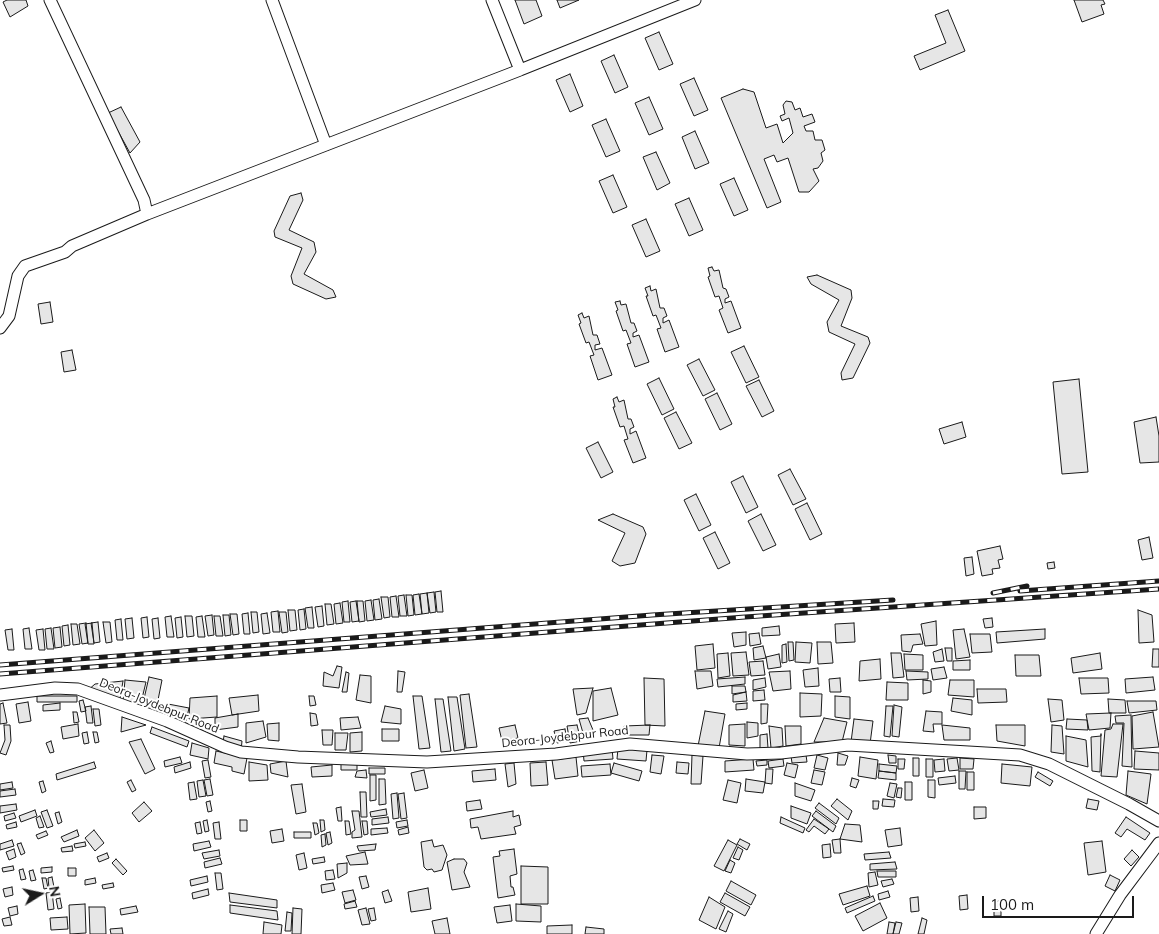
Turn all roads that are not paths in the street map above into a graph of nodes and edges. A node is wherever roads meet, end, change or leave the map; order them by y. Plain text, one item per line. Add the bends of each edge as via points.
1 (50, 0) edge
2 (272, 0) edge
3 (492, 0) edge
4 (695, 0) edge
5 (520, 70) junction
6 (326, 145) junction
7 (147, 214) junction
8 (0, 328) edge
9 (0, 695) edge
10 (1159, 821) edge
11 (1159, 843) edge
12 (1096, 934) edge

1 - 7 street via 144,200
2 - 6 street
3 - 5 street
4 - 5 street
5 - 6 street
6 - 7 street
7 - 8 street via 72,246 65,252 25,266 18,276 9,316
9 - 10 street, Deora-Joydebpur Road via 54,688 78,689 167,721 225,747 241,752 298,758 427,762 556,754 630,744 747,754 848,745 1020,755 1049,764
11 - 12 street

